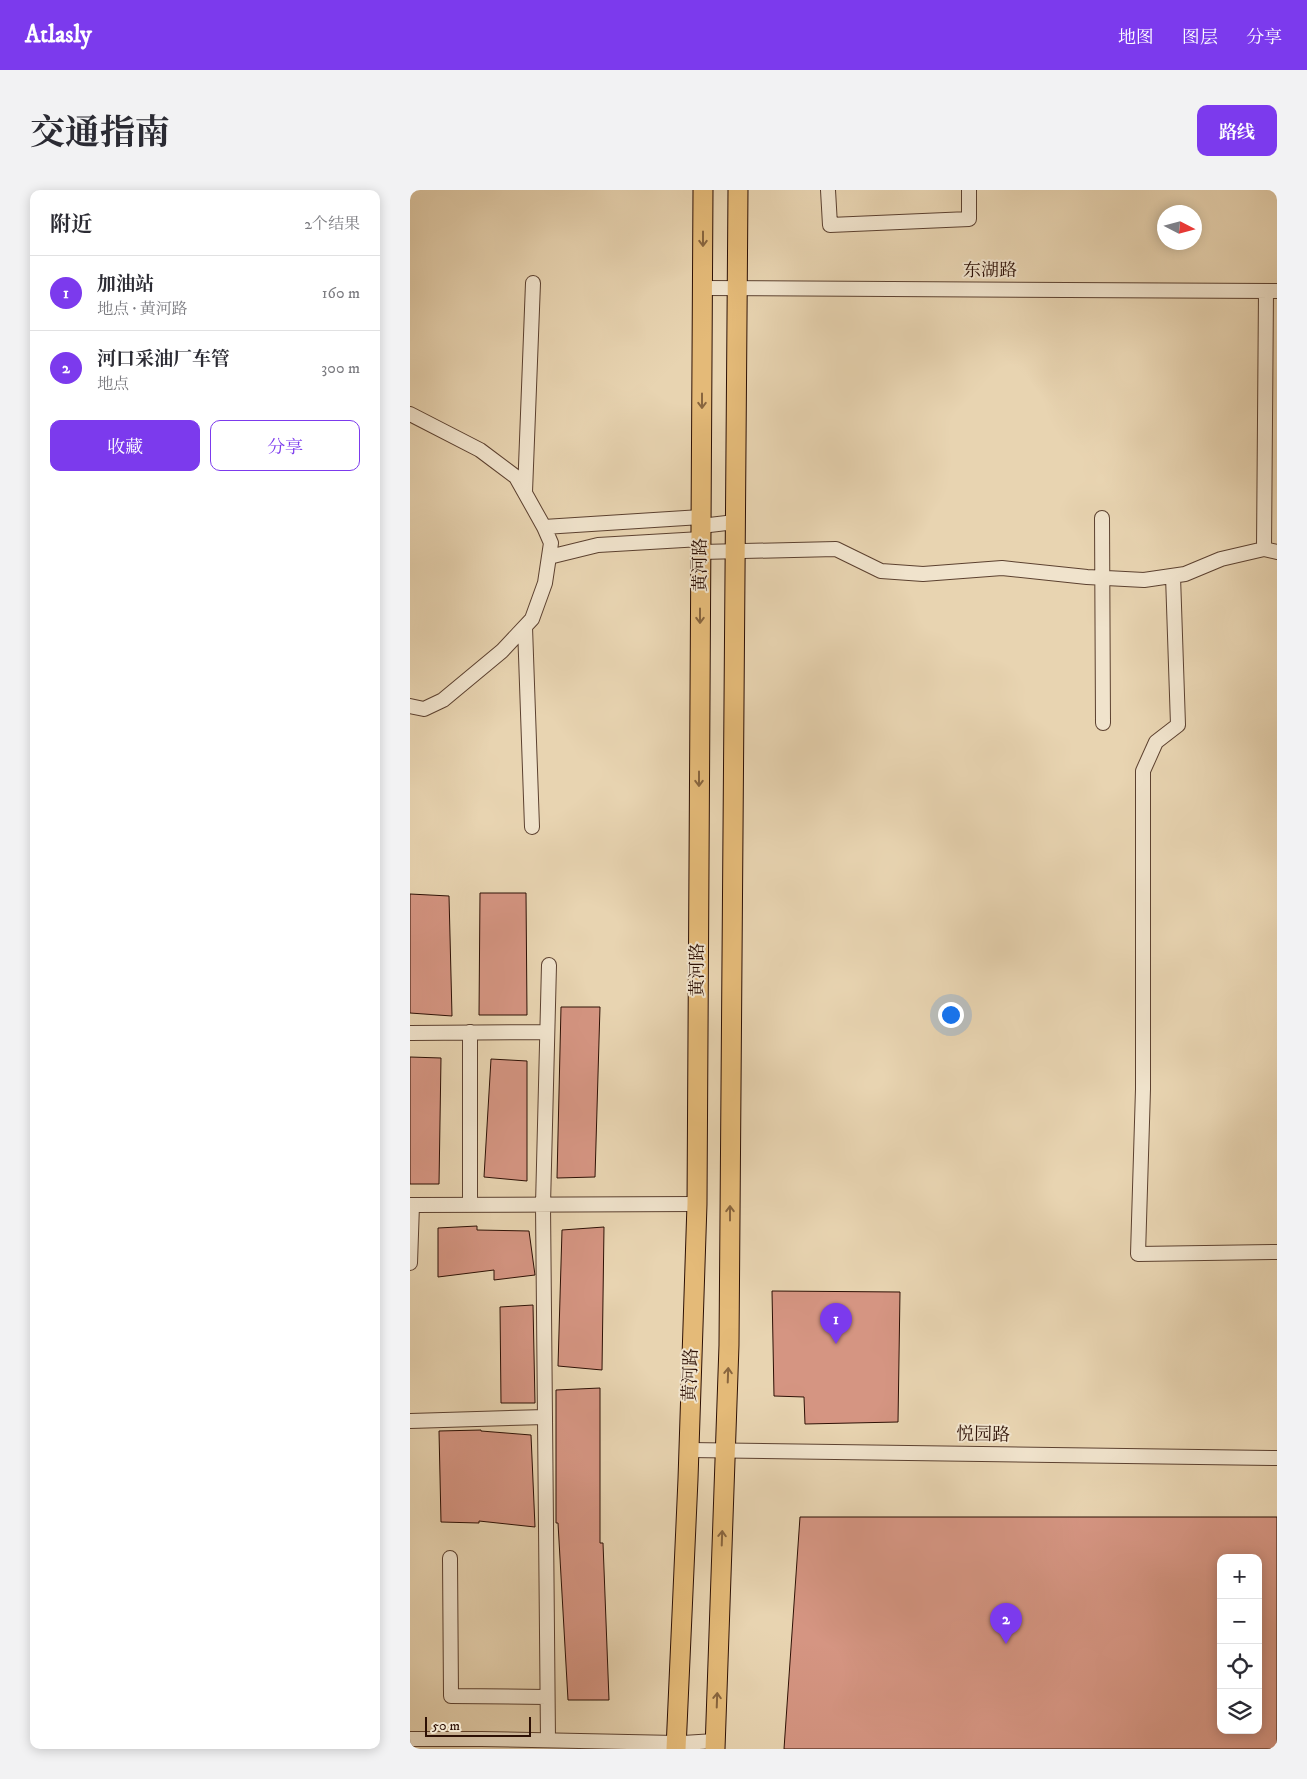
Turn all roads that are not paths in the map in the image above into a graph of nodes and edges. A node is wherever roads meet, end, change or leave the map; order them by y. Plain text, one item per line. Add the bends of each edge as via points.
1 (703, 190) edge
2 (738, 190) edge
3 (828, 190) edge
4 (969, 190) edge
5 (533, 283) dead end
6 (702, 288) junction
7 (737, 288) junction
8 (1272, 291) edge
9 (410, 414) edge
10 (525, 493) junction
11 (1102, 518) dead end
12 (735, 522) junction
13 (544, 527) junction
14 (701, 534) junction
15 (1270, 550) edge
16 (735, 552) junction
17 (549, 557) junction
18 (1173, 576) junction
19 (1102, 578) junction
20 (525, 627) junction
21 (410, 706) edge
22 (1103, 723) dead end
23 (532, 828) dead end
24 (550, 965) dead end
25 (470, 1032) junction
26 (547, 1032) junction
27 (410, 1033) edge
28 (697, 1204) junction
29 (411, 1205) edge
30 (470, 1205) junction
31 (543, 1205) junction
32 (1277, 1252) edge
33 (410, 1263) edge
34 (545, 1417) junction
35 (410, 1422) edge
36 (689, 1450) junction
37 (726, 1450) junction
38 (1277, 1458) edge
39 (450, 1558) dead end
40 (547, 1697) junction
41 (410, 1739) edge
42 (548, 1740) junction
43 (476, 1744) edge
44 (715, 1745) edge
45 (676, 1746) edge

1 -> 6 main road, 黄河路
2 - 7 main road, 黄河路
3 - 4 street via 830,225 969,219
5 - 10 street
6 - 7 street, 东湖路
6 -> 14 main road, 黄河路
7 - 8 street, 东湖路
7 - 12 main road, 黄河路
8 - 15 street
9 - 10 street via 480,450 516,477
10 - 13 street
11 - 19 street
12 - 14 street
12 - 16 main road, 黄河路
13 - 14 street
13 - 17 street via 551,543
14 - 16 street
14 - 17 street via 598,546
14 -> 28 main road, 黄河路
15 - 18 street via 1221,559
16 - 19 street via 836,549 881,570 923,574 1002,568
37 -> 16 main road, 黄河路
17 - 20 street via 546,583 532,619
18 - 19 street via 1144,580
18 - 32 street via 1178,725 1156,742 1143,771 1143,1089 1138,1254
19 - 22 street
20 - 21 street via 502,651 443,700 424,710
20 - 23 street
24 - 26 street
25 - 26 street
25 - 27 street
25 - 30 street
26 - 31 street
28 - 31 street
28 - 36 main road, 黄河路
29 - 30 street
29 - 33 street
30 - 31 street
31 - 34 street
34 - 35 street
34 - 40 street
36 - 37 street, 悦园路
36 - 45 main road, 黄河路
37 - 38 street, 悦园路
44 -> 37 main road, 黄河路
39 - 40 street via 450,1696
40 - 42 street
41 - 43 street
42 - 43 street
42 - 45 street
44 - 45 street

